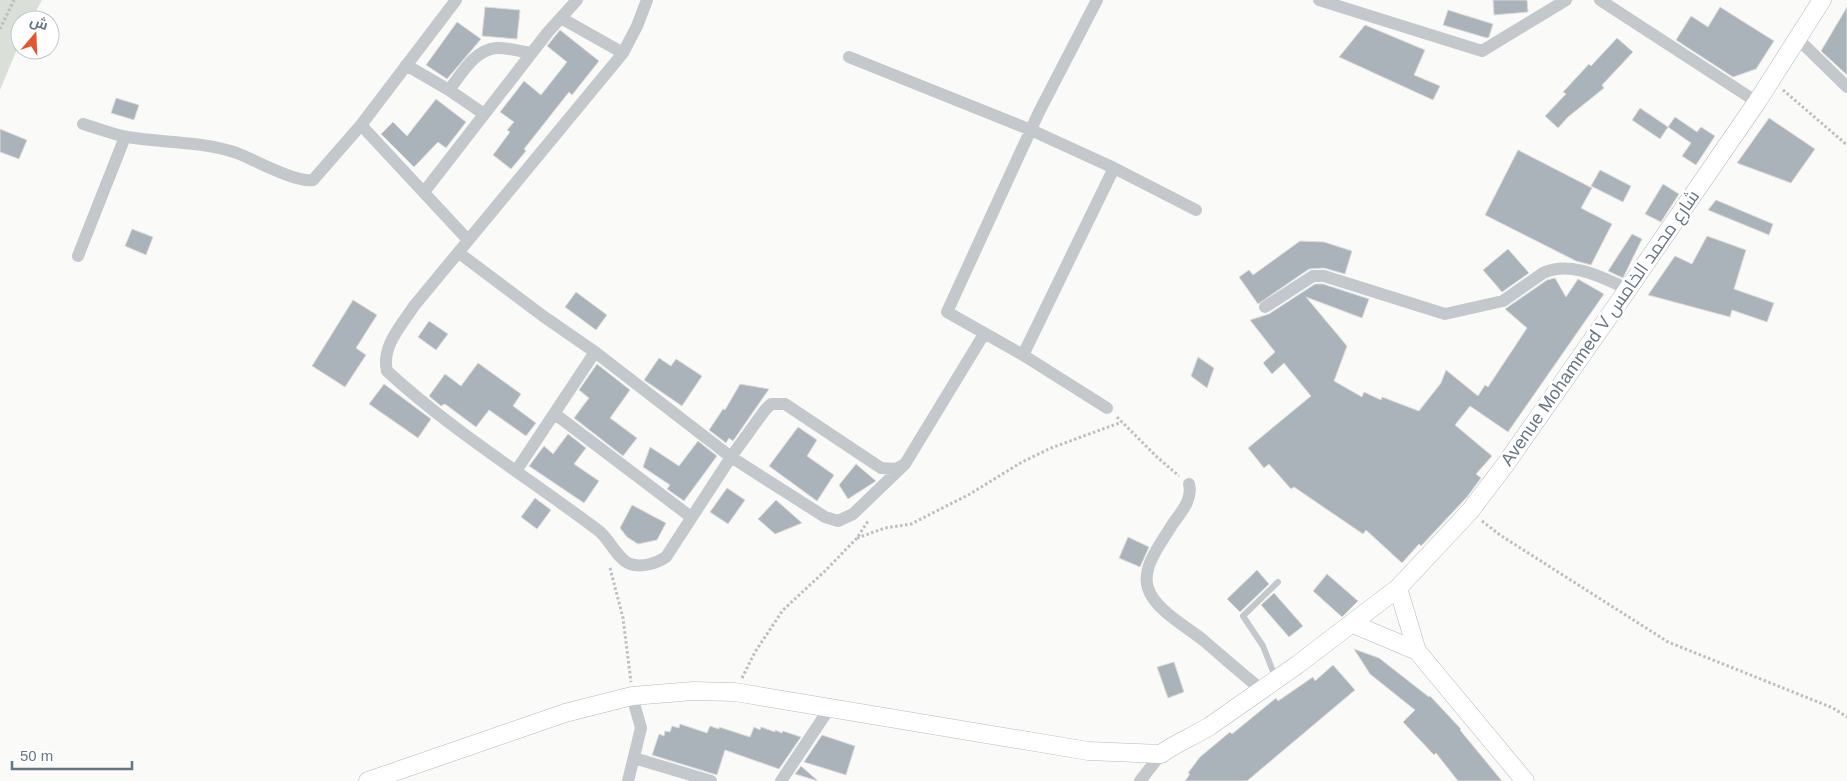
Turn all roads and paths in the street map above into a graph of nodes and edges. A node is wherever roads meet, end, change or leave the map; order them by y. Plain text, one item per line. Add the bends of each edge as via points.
1 (14, 0) edge
2 (456, 0) edge
3 (577, 0) edge
4 (647, 0) edge
5 (1097, 0) edge
6 (1319, 0) edge
7 (1566, 0) edge
8 (1600, 0) edge
9 (1822, 0) edge
10 (561, 18) junction
11 (0, 29) edge
12 (1797, 38) junction
13 (532, 54) junction
14 (623, 54) junction
15 (849, 58) dead end
16 (406, 66) junction
17 (1770, 80) junction
18 (1847, 87) edge
19 (449, 90) junction
20 (1757, 102) junction
21 (484, 114) junction
22 (83, 124) dead end
23 (361, 125) junction
24 (1031, 130) junction
25 (125, 137) junction
26 (1847, 145) edge
27 (1114, 168) junction
28 (424, 192) junction
29 (1196, 210) dead end
30 (468, 240) junction
31 (459, 253) junction
32 (78, 256) dead end
33 (1628, 289) junction
34 (1265, 307) dead end
35 (984, 334) junction
36 (595, 352) junction
37 (1022, 355) junction
38 (1107, 408) joint
39 (555, 414) junction
40 (1122, 422) junction
41 (731, 457) junction
42 (905, 464) junction
43 (516, 472) junction
44 (1188, 484) joint
45 (1470, 512) junction
46 (873, 513) dead end
47 (691, 517) junction
48 (857, 538) junction
49 (608, 560) dead end
50 (1278, 582) dead end
51 (1398, 588) junction
52 (1352, 624) junction
53 (1417, 651) junction
54 (1276, 680) junction
55 (1262, 690) junction
56 (735, 692) junction
57 (632, 696) junction
58 (829, 709) junction
59 (1847, 717) edge
60 (1161, 754) junction
61 (634, 758) junction
62 (1143, 780) edge
63 (368, 781) edge
64 (628, 781) edge
65 (712, 781) edge
66 (781, 781) edge
67 (1525, 781) edge

1 - 11 path
2 - 16 street
3 - 10 street
4 - 14 street
5 - 24 street
6 - 7 street via 1482,51
8 - 20 street
9 - 12 main road, Avenue Mohammed V شارع محمد الخامس
10 - 13 street
10 - 14 street
12 - 17 main road, Avenue Mohammed V شارع محمد الخامس
12 - 18 street
13 - 19 street via 498,48 484,51 475,57
13 - 21 street
14 - 30 street
15 - 24 street
16 - 19 street
16 - 23 street
17 - 20 main road, Avenue Mohammed V شارع محمد الخامس
17 - 26 path
19 - 21 street
20 - 33 main road, Avenue Mohammed V شارع محمد الخامس
21 - 28 street
22 - 25 street
23 - 25 street via 309,181 214,146
23 - 28 street
24 - 27 street
24 - 35 street via 947,312
25 - 32 street
27 - 29 street
27 - 37 street
28 - 30 street
30 - 31 street
31 - 36 street
31 - 43 street via 414,306 389,344 385,362 387,371
33 - 34 street via 1568,268 1550,269 1503,301 1445,314 1324,276 1313,276
33 - 45 main road, Avenue Mohammed V شارع محمد الخامس
35 - 37 street
35 - 42 street
36 - 39 street
36 - 41 street
37 - 38 street
38 - 40 path
39 - 43 street
39 - 47 street
40 - 44 path
40 - 48 path via 1036,455 911,524 885,528
41 - 42 street via 824,517 838,522 853,514
41 - 42 street via 771,404 785,404 881,468 896,469
41 - 47 street
43 - 47 street via 602,533 631,564 657,563 666,557
44 - 55 street via 1190,497 1152,559 1148,587 1162,608
45 - 51 main road, Avenue Mohammed V شارع محمد الخامس
45 - 59 path via 1500,535 1668,642 1833,708
46 - 48 path
48 - 56 path via 783,610 755,652
49 - 57 path via 623,618
50 - 54 lane via 1243,616 1264,646
51 - 52 main road, Avenue Mohammed V شارع محمد الخامس
51 - 53 main road
52 - 53 main road
52 - 54 main road, Avenue Mohammed V شارع محمد الخامس
53 - 67 main road
54 - 55 main road, Avenue Mohammed V شارع محمد الخامس
55 - 60 main road, Avenue Mohammed V شارع محمد الخامس via 1210,726
56 - 57 main road via 693,691
56 - 58 main road
57 - 61 street via 641,728
57 - 63 main road via 565,713
58 - 60 main road via 1088,751
58 - 66 street
60 - 62 street
61 - 64 street
61 - 65 street

